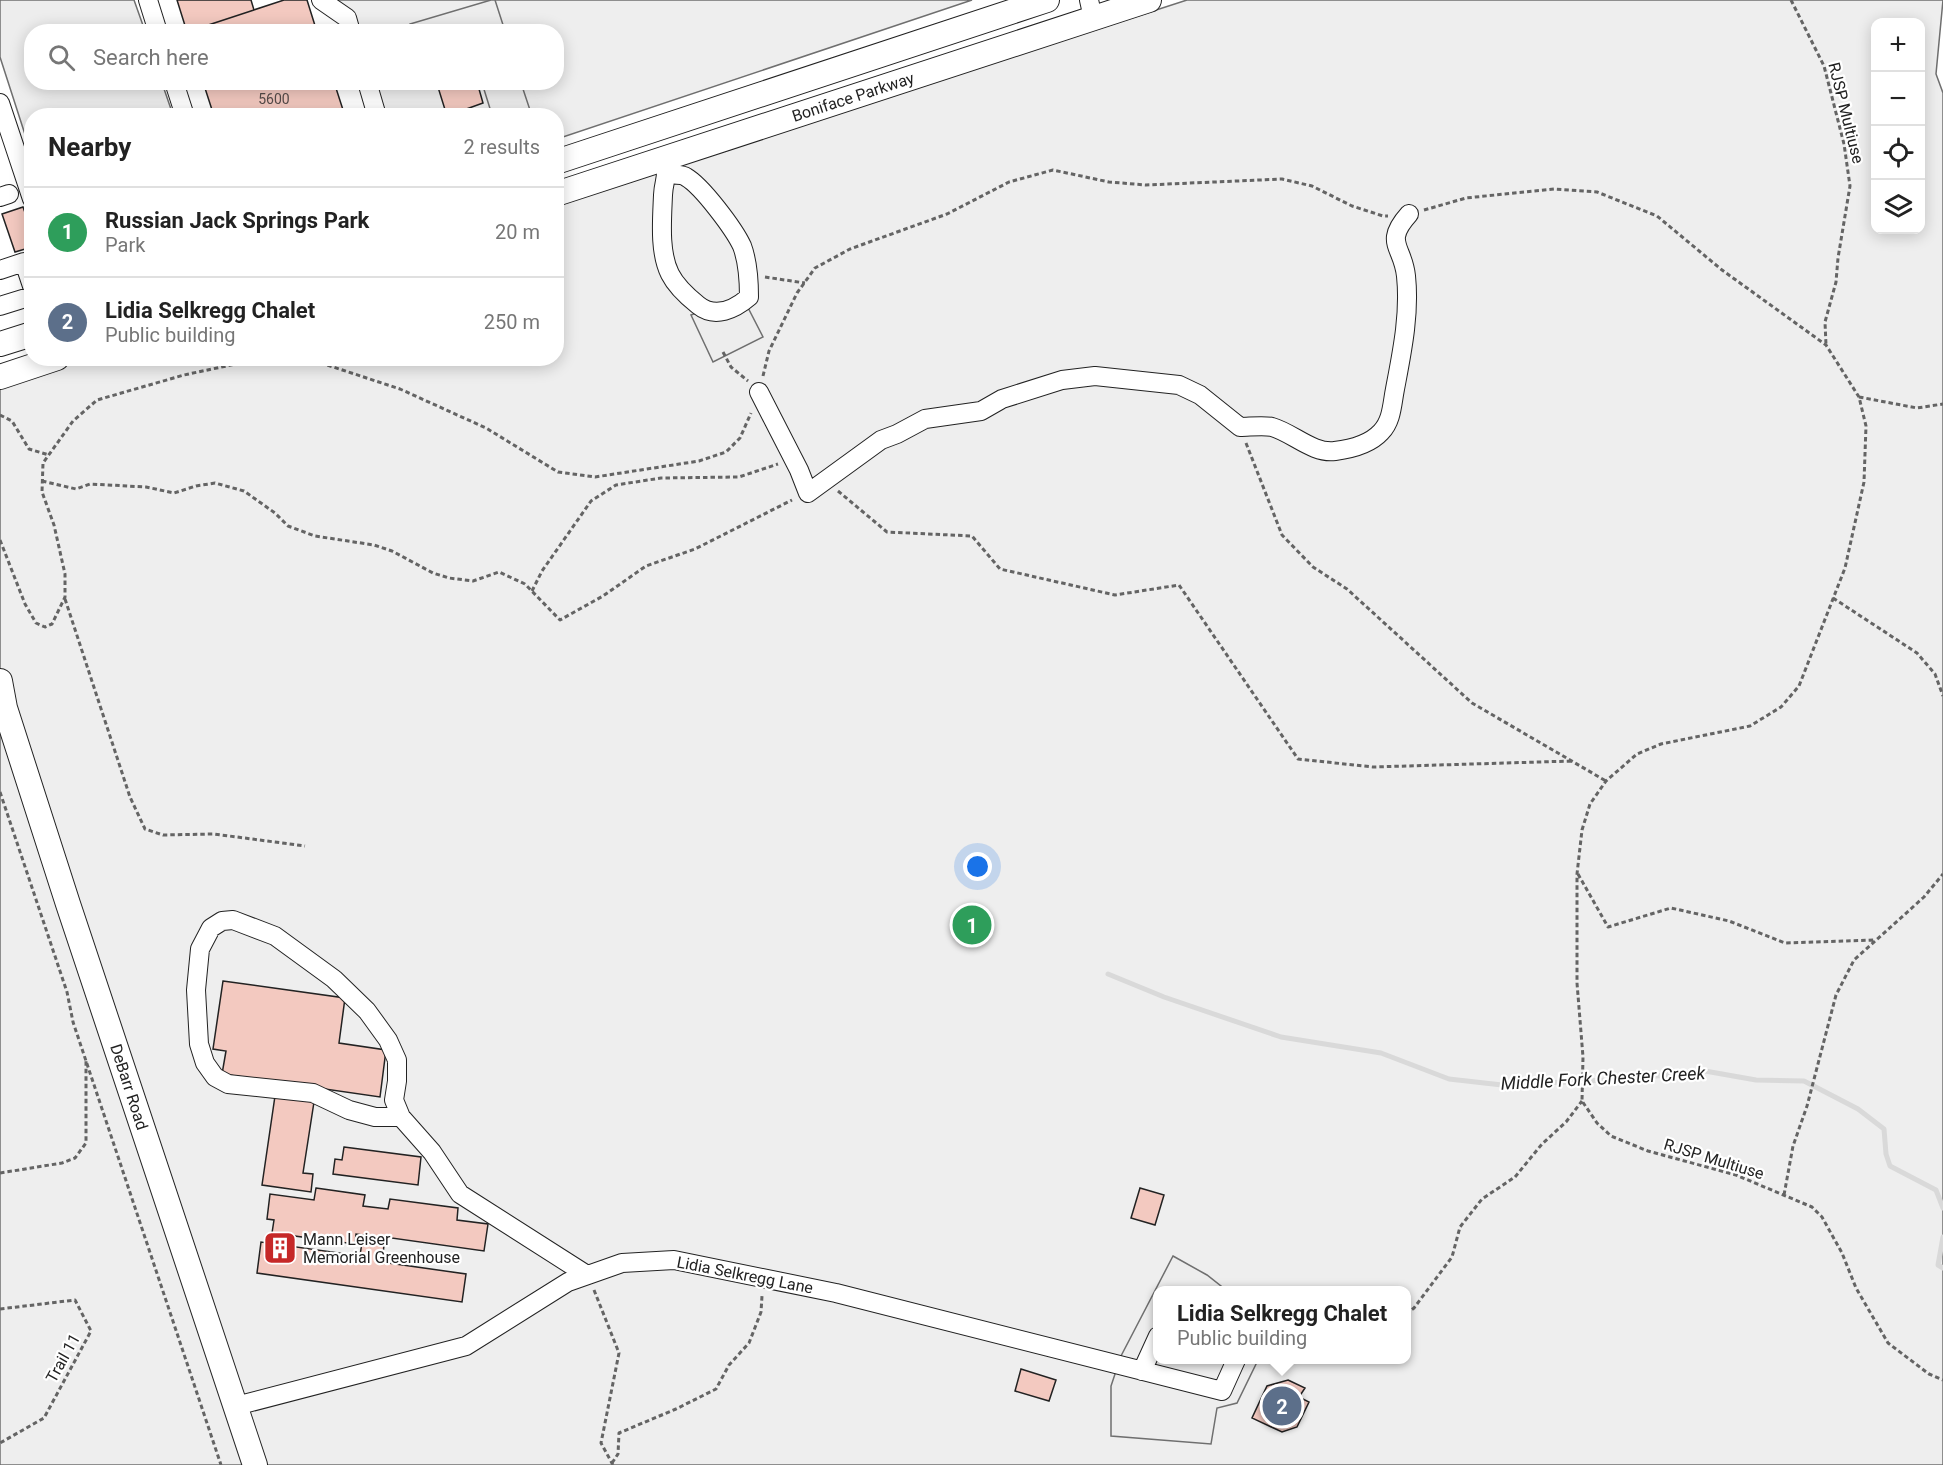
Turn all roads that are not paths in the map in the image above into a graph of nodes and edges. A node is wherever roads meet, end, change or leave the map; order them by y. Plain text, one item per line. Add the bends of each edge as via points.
1 (148, 0) edge
2 (321, 0) edge
3 (1047, 0) edge
4 (1149, 0) edge
5 (1091, 9) edge
6 (156, 24) edge
7 (349, 24) edge
8 (177, 90) edge
9 (369, 90) edge
10 (0, 103) edge
11 (182, 108) edge
12 (375, 108) edge
13 (8, 155) edge
14 (564, 159) edge
15 (665, 167) junction
16 (24, 184) edge
17 (564, 192) edge
18 (1409, 214) dead end
19 (24, 262) edge
20 (0, 270) edge
21 (24, 298) edge
22 (0, 306) edge
23 (24, 336) edge
24 (0, 344) edge
25 (33, 366) edge
26 (0, 377) edge
27 (759, 392) road end
28 (0, 681) edge
29 (3, 702) edge
30 (401, 1117) junction
31 (587, 1275) junction
32 (1153, 1344) edge
33 (1234, 1364) edge
34 (1136, 1370) junction
35 (236, 1406) junction
36 (255, 1465) edge

1 - 6 lane
2 - 7 lane via 347,18
3 - 14 main road, Boniface Parkway
4 - 5 main road, Boniface Parkway
5 - 15 main road, Boniface Parkway
8 - 11 lane
9 - 12 lane
10 - 13 lane
13 - 16 lane
15 - 15 lane via 663,239 670,276 703,309 719,312 737,307 749,297 742,247 708,197 685,176
15 - 17 main road, Boniface Parkway
18 - 27 lane via 1399,225 1395,242 1406,273 1407,311 1391,415 1382,432 1366,444 1321,450 1270,427 1240,428 1200,395 1179,385 1095,376 1062,380 1002,399 981,411 925,419 880,440 808,493
19 - 20 lane
21 - 22 lane
23 - 24 main road
25 - 26 main road
28 - 29 main road, DeBarr Road
29 - 35 main road, DeBarr Road
30 - 30 lane via 394,1100 397,1060 367,1011 334,979 275,936 234,920 211,928 201,949 196,990 199,1044 215,1077 228,1084 313,1093 350,1110
30 - 31 lane via 432,1152 460,1194
31 - 34 lane, Lidia Selkregg Lane via 622,1263 674,1260 836,1293
31 - 35 lane, Lidia Selkregg Lane via 568,1282 466,1346
32 - 34 lane
33 - 34 lane, Lidia Selkregg Lane via 1222,1391
35 - 36 main road, DeBarr Road

